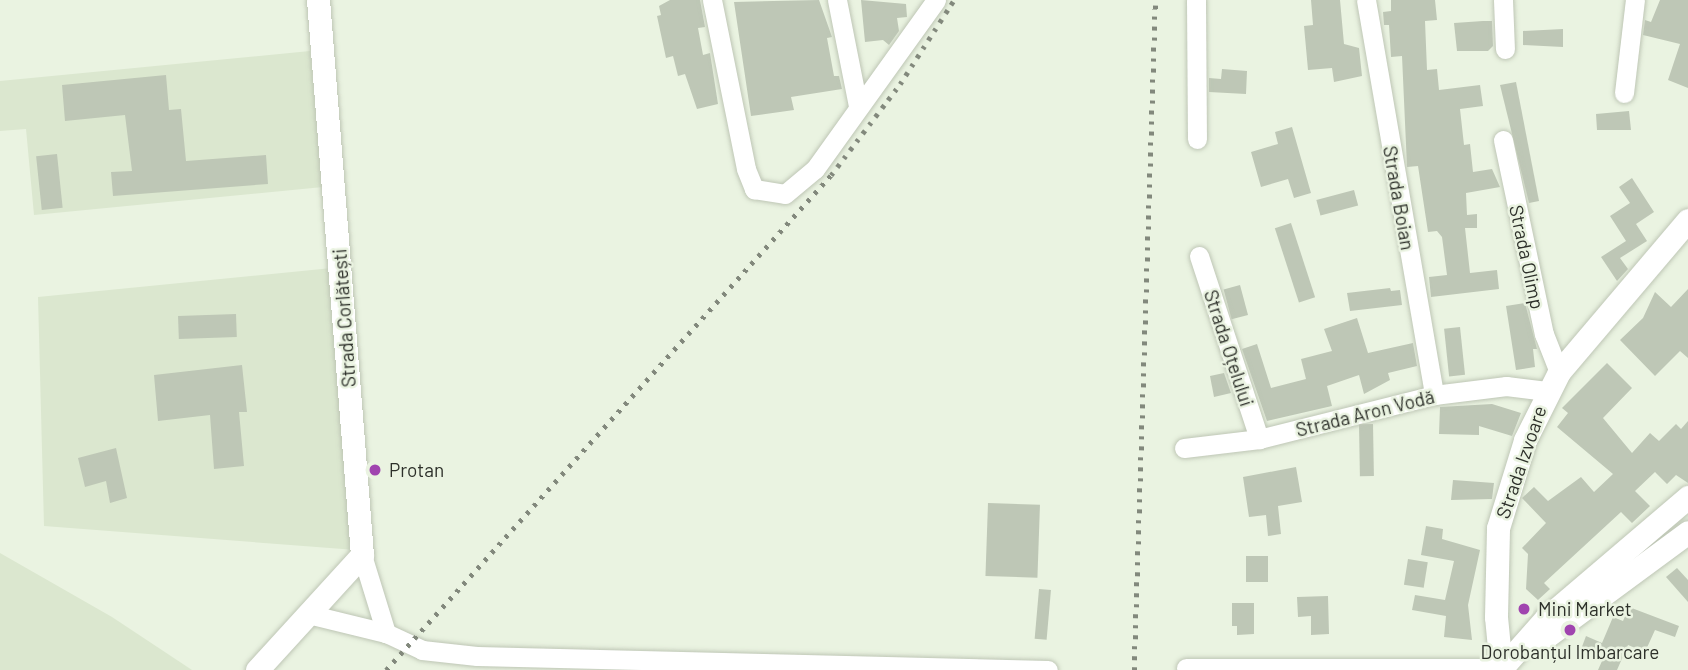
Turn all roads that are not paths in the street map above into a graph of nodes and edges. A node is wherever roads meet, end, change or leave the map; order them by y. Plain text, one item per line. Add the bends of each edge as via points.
1 (318, 0) edge
2 (712, 0) edge
3 (837, 0) edge
4 (936, 0) edge
5 (1196, 0) edge
6 (1366, 0) edge
7 (1503, 0) edge
8 (1635, 0) edge
9 (1505, 49) dead end
10 (1624, 93) dead end
11 (858, 106) junction
12 (1197, 139) dead end
13 (1503, 140) dead end
14 (1688, 220) edge
15 (1199, 256) dead end
16 (1553, 381) junction
17 (1434, 395) junction
18 (1259, 439) junction
19 (1184, 448) dead end
20 (1688, 497) edge
21 (1688, 532) edge
22 (362, 555) junction
23 (308, 614) junction
24 (386, 633) junction
25 (479, 663) edge
26 (1186, 668) dead end
27 (1390, 669) edge
28 (1501, 669) edge
29 (257, 670) edge
30 (1048, 670) edge

1 - 22 street, Strada Corlătești
2 - 11 street via 754,189 785,194 804,182
3 - 11 street
4 - 11 street
5 - 12 street
6 - 17 street, Strada Boian
7 - 9 street
8 - 10 street
13 - 16 street, Strada Olimp
14 - 16 street, Strada Izvoare
15 - 18 street, Strada Oțelului
16 - 17 street, Strada Aron Vodă
16 - 28 street, Strada Izvoare via 1525,440 1498,528 1496,617
17 - 18 street, Strada Aron Vodă
18 - 19 street, Strada Aron Vodă
20 - 28 street via 1546,618
21 - 28 street
22 - 23 street
22 - 24 street, Strada Corlătești
23 - 24 street
23 - 29 street
24 - 25 street via 408,646
25 - 30 street
26 - 27 street
27 - 28 street

